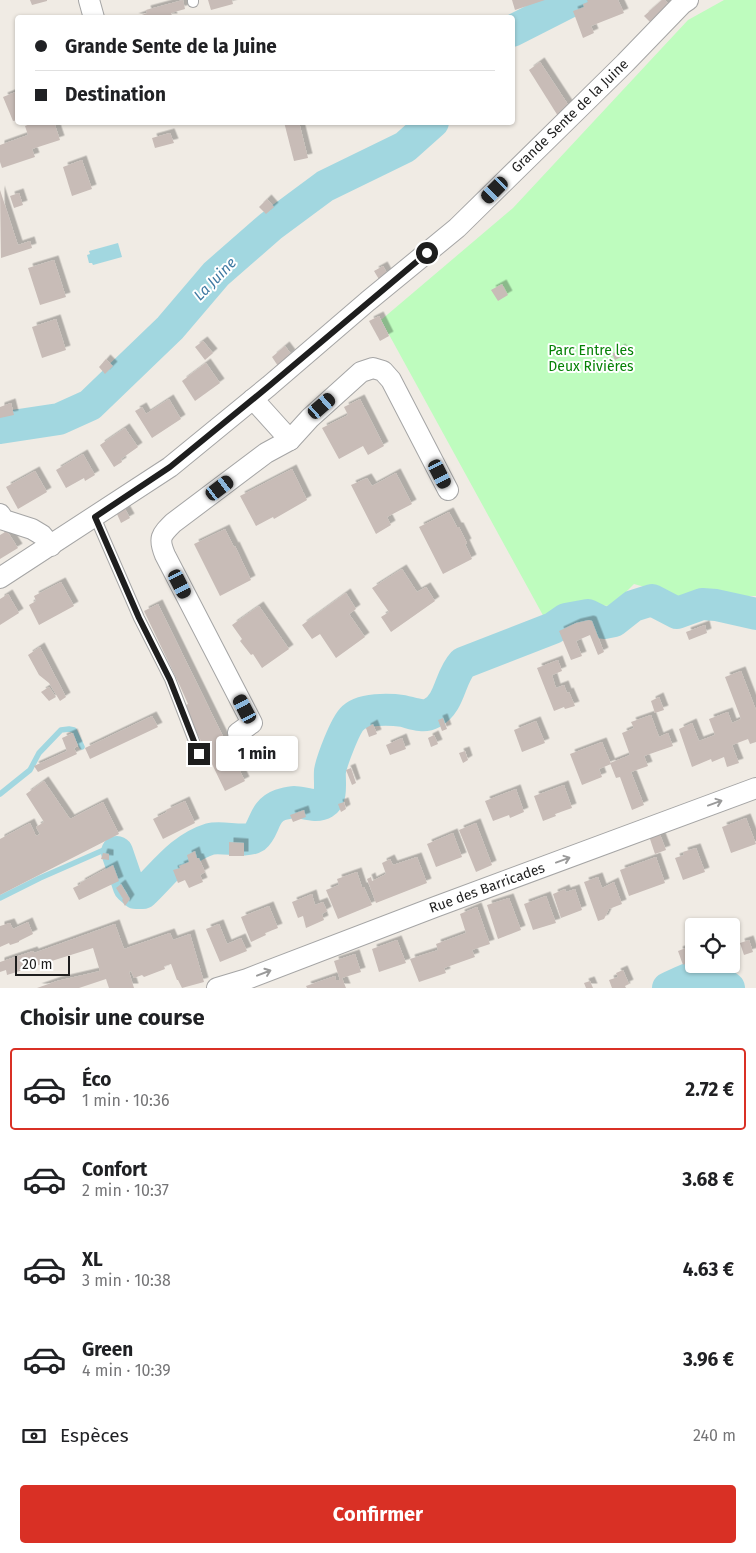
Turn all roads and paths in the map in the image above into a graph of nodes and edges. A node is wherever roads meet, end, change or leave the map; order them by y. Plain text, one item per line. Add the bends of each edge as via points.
1 (89, 0) edge
2 (688, 0) edge
3 (93, 15) edge
4 (253, 399) junction
5 (290, 440) junction
6 (448, 490) dead end
7 (0, 514) edge
8 (95, 517) junction
9 (51, 546) junction
10 (0, 578) edge
11 (238, 733) dead end
12 (199, 754) dead end
13 (756, 788) edge
14 (218, 988) edge

1 - 3 street
2 - 4 street, Grande Sente de la Juine via 457,228
4 - 5 street
4 - 8 street, Grande Sente de la Juine via 170,467
5 - 6 street via 361,372 373,368 383,371 391,380
5 - 11 street via 266,453 173,523 162,534 160,544 252,723
7 - 9 street via 4,520 42,535
8 - 9 street, Grande Sente de la Juine
8 - 12 lane via 170,680
9 - 10 street, Grande Sente de la Juine
14 -> 13 street, Rue des Barricades

